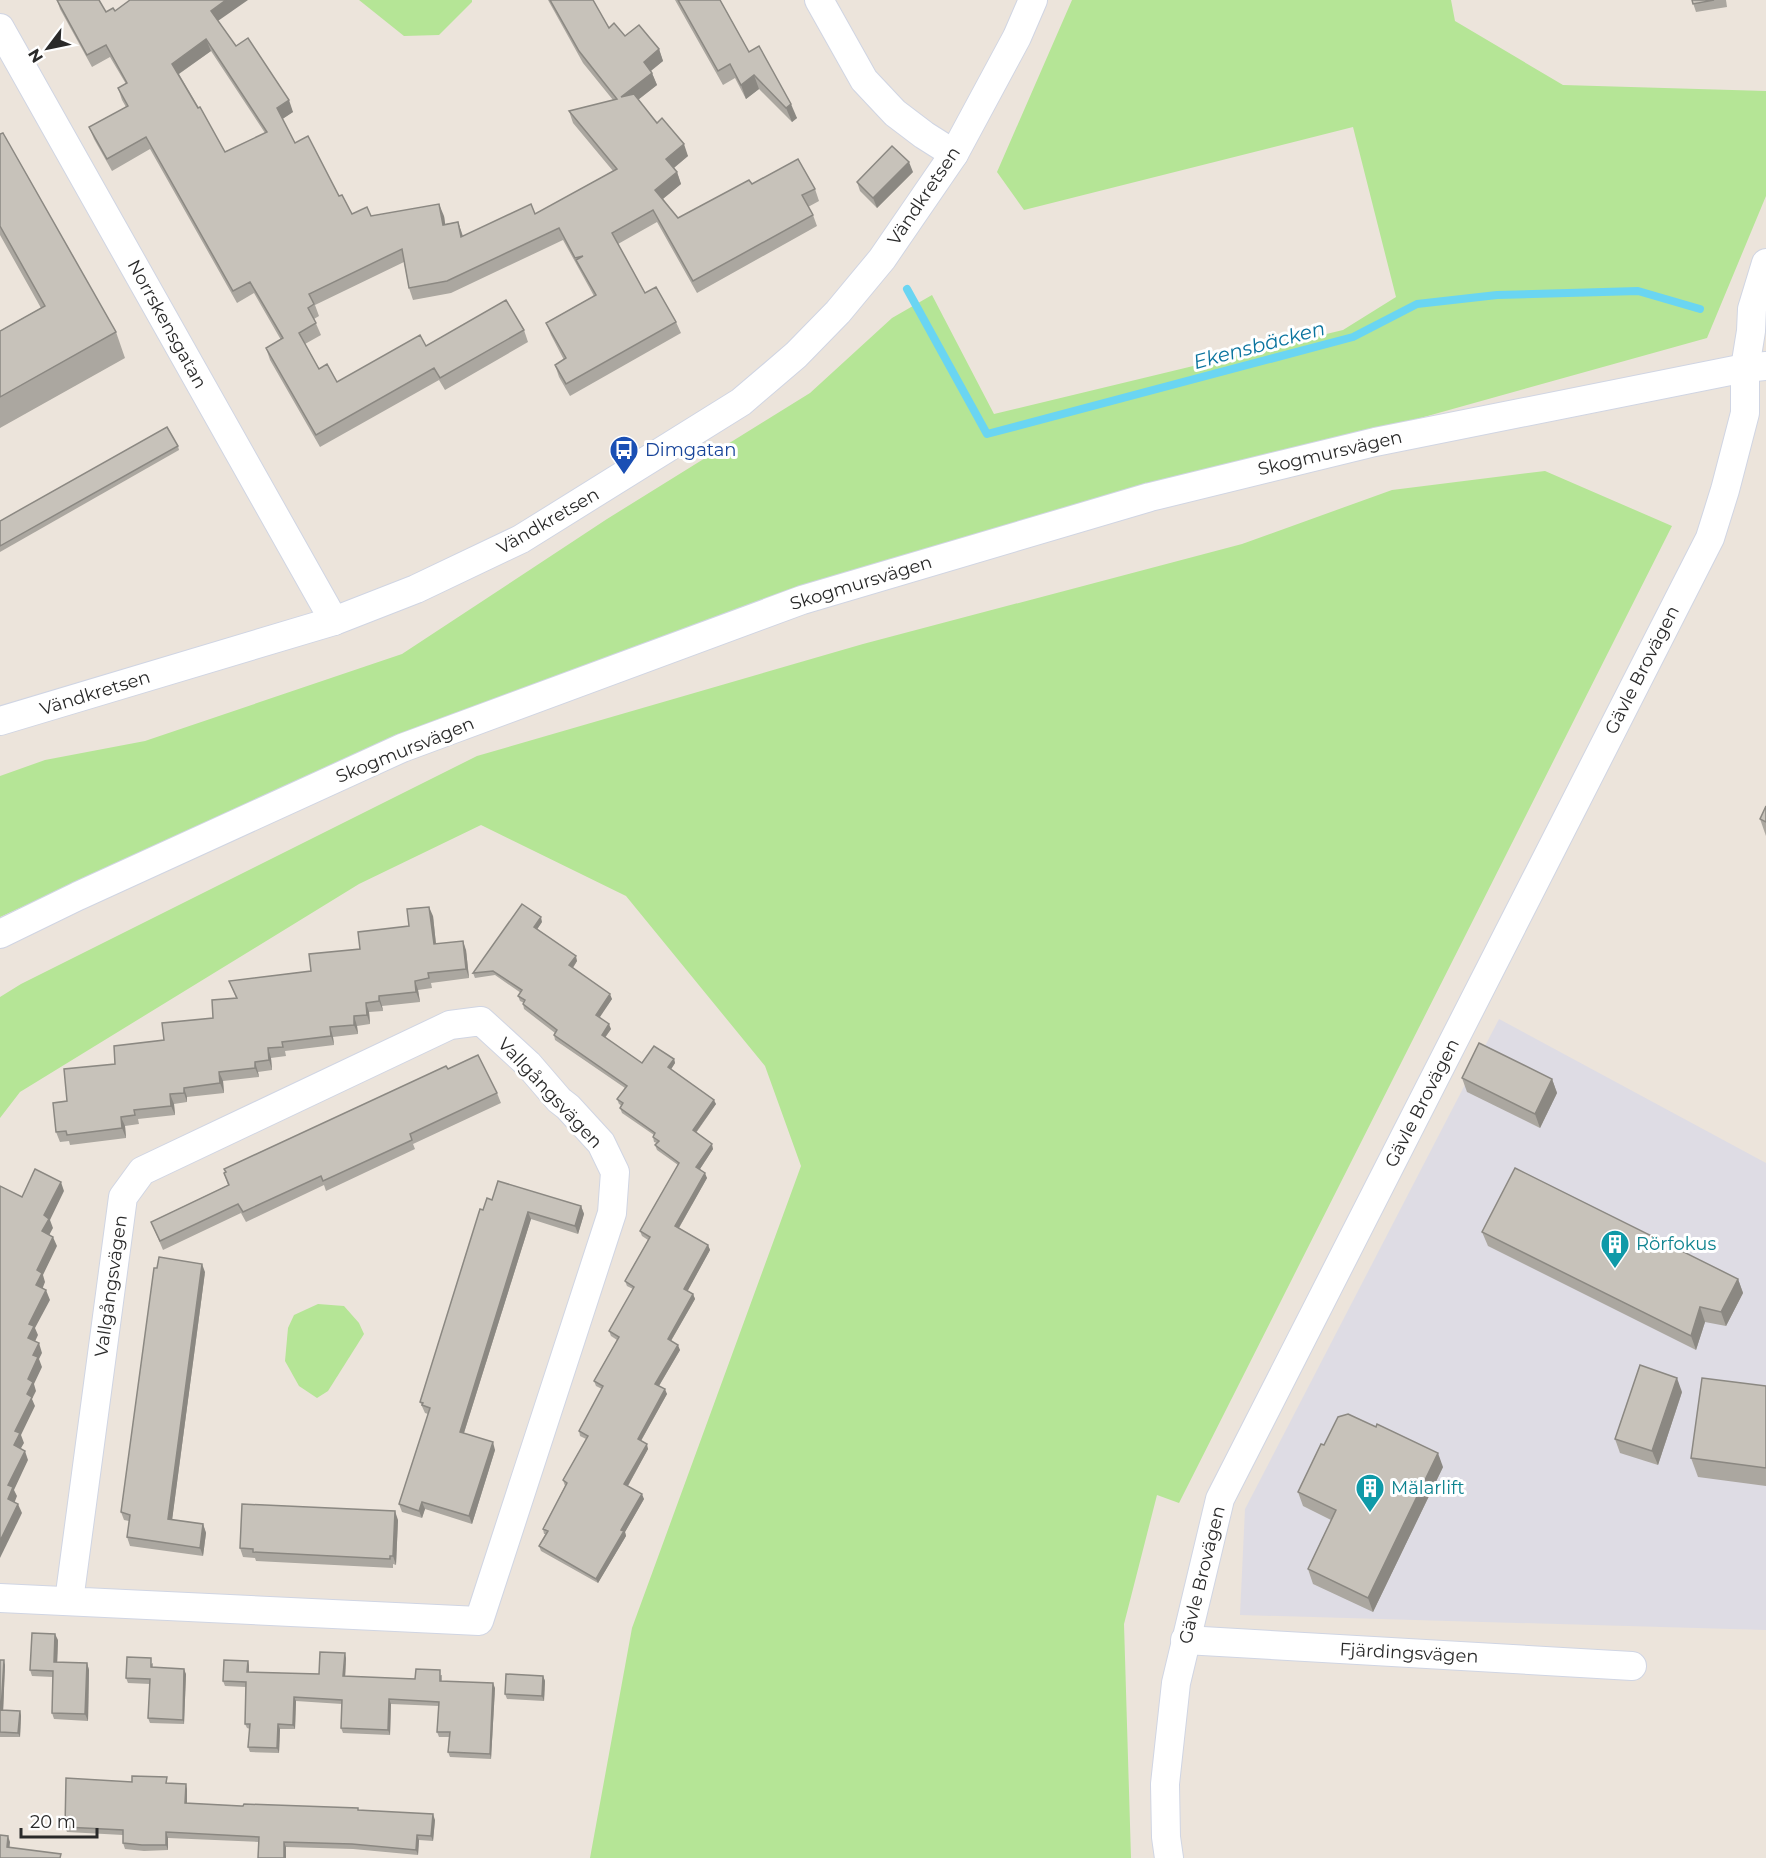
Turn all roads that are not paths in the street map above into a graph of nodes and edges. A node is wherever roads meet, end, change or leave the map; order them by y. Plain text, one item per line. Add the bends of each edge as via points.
1 (819, 0) edge
2 (1033, 0) edge
3 (0, 28) edge
4 (954, 154) junction
5 (1766, 263) edge
6 (1756, 367) edge
7 (334, 621) junction
8 (0, 721) edge
9 (0, 934) edge
10 (0, 1598) edge
11 (69, 1601) junction
12 (1185, 1640) junction
13 (1632, 1666) dead end
14 (1169, 1858) edge

1 - 4 street via 864,80 895,113
2 - 4 street, Vändkretsen
3 - 7 street, Norrskensgatan
4 - 7 street, Vändkretsen via 882,259 838,312 796,356 741,402 521,539 416,589
5 - 6 street, Gävle Brovägen via 1752,309
6 - 9 street, Skogmursvägen via 1375,442 1150,496 802,600 402,748
6 - 12 street, Gävle Brovägen via 1710,538 1220,1499
7 - 8 street, Vändkretsen
10 - 11 street, Vallgångsvägen
11 - 11 street, Vallgångsvägen via 478,1621 612,1213 615,1172 602,1143 528,1064 481,1021 450,1025 142,1171 123,1197
12 - 13 street, Fjärdingsvägen
12 - 14 street, Gävle Brovägen via 1165,1784

